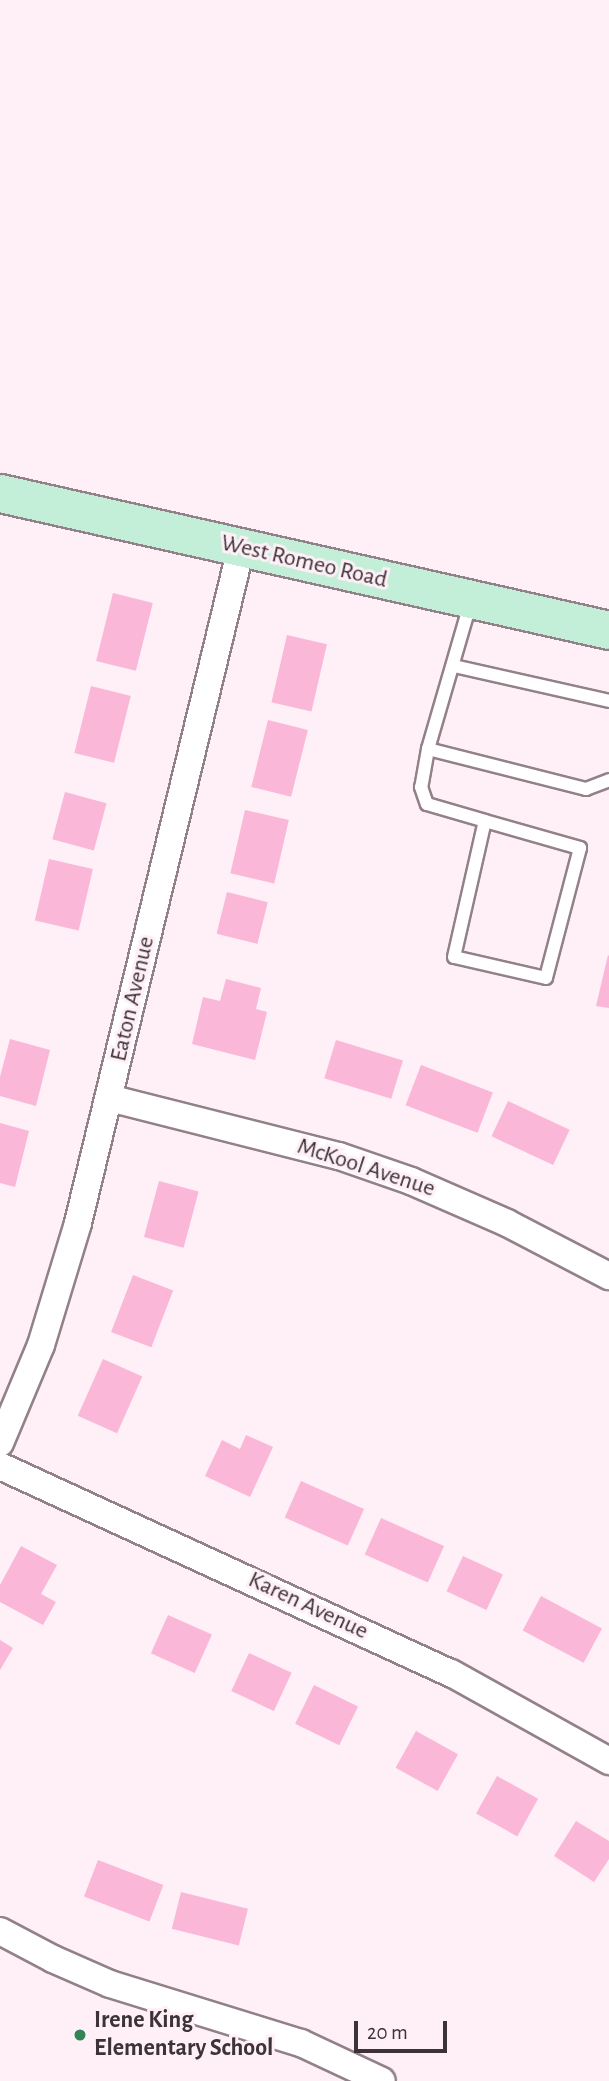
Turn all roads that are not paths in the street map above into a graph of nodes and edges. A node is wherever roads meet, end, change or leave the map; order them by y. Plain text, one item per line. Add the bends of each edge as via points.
1 (0, 493) edge
2 (241, 548) junction
3 (471, 600) junction
4 (609, 630) edge
5 (454, 666) junction
6 (609, 701) edge
7 (428, 749) junction
8 (609, 780) edge
9 (485, 821) junction
10 (109, 1098) junction
11 (609, 1276) edge
12 (0, 1443) edge
13 (0, 1466) edge
14 (609, 1761) edge
15 (0, 1931) edge
16 (382, 2081) edge

1 - 2 main road, West Romeo Road
2 - 3 main road, West Romeo Road
2 - 10 street, Eaton Avenue
3 - 4 main road, West Romeo Road
3 - 5 lane
5 - 6 lane
5 - 7 lane
7 - 8 lane via 586,789
7 - 9 lane via 421,787 427,804
9 - 9 lane via 580,848 546,978 454,957
10 - 11 street, McKool Avenue via 340,1156 411,1181 507,1223
10 - 12 street, Eaton Avenue via 78,1223 40,1345
13 - 14 street, Karen Avenue via 451,1672
15 - 16 street via 110,1984 301,2043

